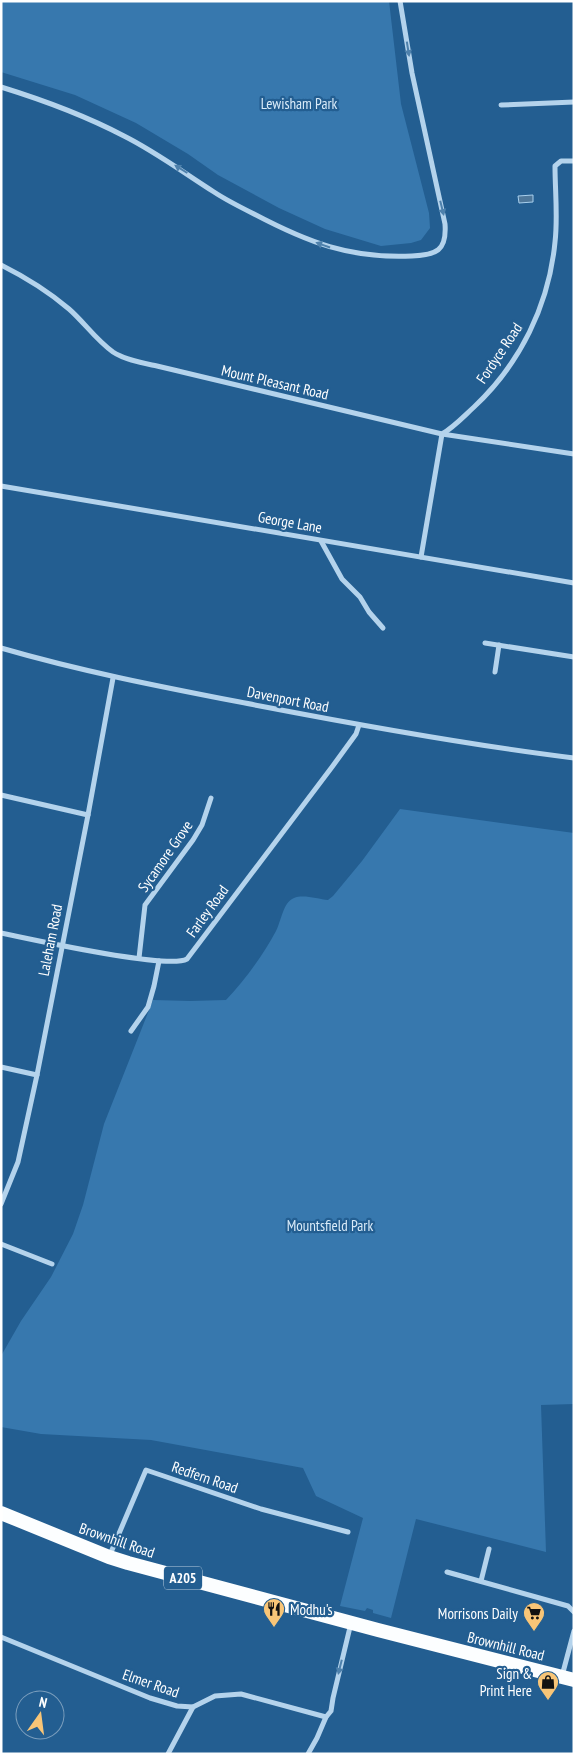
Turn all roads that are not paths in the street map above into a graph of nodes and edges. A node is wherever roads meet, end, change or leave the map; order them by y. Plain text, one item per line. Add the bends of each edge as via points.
1 (400, 1) edge
2 (1, 86) edge
3 (574, 102) edge
4 (501, 105) dead end
5 (574, 161) edge
6 (1, 265) edge
7 (442, 434) junction
8 (574, 454) edge
9 (1, 486) edge
10 (321, 541) junction
11 (421, 557) junction
12 (574, 583) edge
13 (383, 628) dead end
14 (485, 643) dead end
15 (499, 645) junction
16 (1, 648) edge
17 (574, 657) edge
18 (495, 672) dead end
19 (113, 678) junction
20 (359, 725) junction
21 (574, 758) edge
22 (1, 795) edge
23 (211, 798) dead end
24 (88, 815) junction
25 (1, 933) edge
26 (62, 945) junction
27 (139, 958) junction
28 (159, 961) junction
29 (131, 1031) dead end
30 (1, 1067) edge
31 (37, 1075) junction
32 (1, 1204) edge
33 (1, 1244) edge
34 (52, 1264) dead end
35 (1, 1513) edge
36 (348, 1532) dead end
37 (489, 1549) dead end
38 (109, 1557) junction
39 (446, 1572) dead end
40 (481, 1582) junction
41 (574, 1612) edge
42 (351, 1623) junction
43 (574, 1630) edge
44 (1, 1637) edge
45 (568, 1679) edge
46 (193, 1707) junction
47 (326, 1717) junction
48 (168, 1754) edge
49 (308, 1754) edge

1 -> 2 street via 446,230 437,252 423,256 370,255 335,250 302,238 215,193 125,136 58,105
3 - 4 street
5 - 7 street, Fordyce Road via 561,161 555,166 556,241 550,278 534,323 501,377 473,408
6 - 7 street, Mount Pleasant Road via 61,303 114,353 125,358
7 - 8 street, Mount Pleasant Road
7 - 11 street
9 - 10 street, George Lane
10 - 11 street, George Lane
10 - 13 street via 342,579
11 - 12 street, George Lane
14 - 15 street
15 - 17 street
15 - 18 street
16 - 19 street, Davenport Road
19 - 20 street, Davenport Road
19 - 24 street, Laleham Road
20 - 21 street, Davenport Road
20 - 28 street, Farley Road via 346,748 192,953 182,962
22 - 24 street
23 - 27 street, Sycamore Grove via 193,840 145,905
24 - 26 street, Laleham Road
25 - 26 street, Farley Road
26 - 27 street, Farley Road
26 - 31 street, Laleham Road
27 - 28 street, Farley Road
28 - 29 street via 148,1008
30 - 31 street
31 - 32 street, Laleham Road via 18,1162
33 - 34 street
35 - 38 highway, Brownhill Road / A205
36 - 38 street, Redfern Road via 260,1509 146,1470
37 - 40 street
38 - 42 highway, Brownhill Road / A205
39 - 40 street
40 - 41 street via 568,1606
42 - 45 highway, Brownhill Road / A205
42 -> 47 street via 331,1711
43 - 45 street
44 - 46 street, Elmer Road via 150,1698
46 - 47 street, Elmer Road via 215,1696 241,1694
46 - 48 street
47 - 49 street

